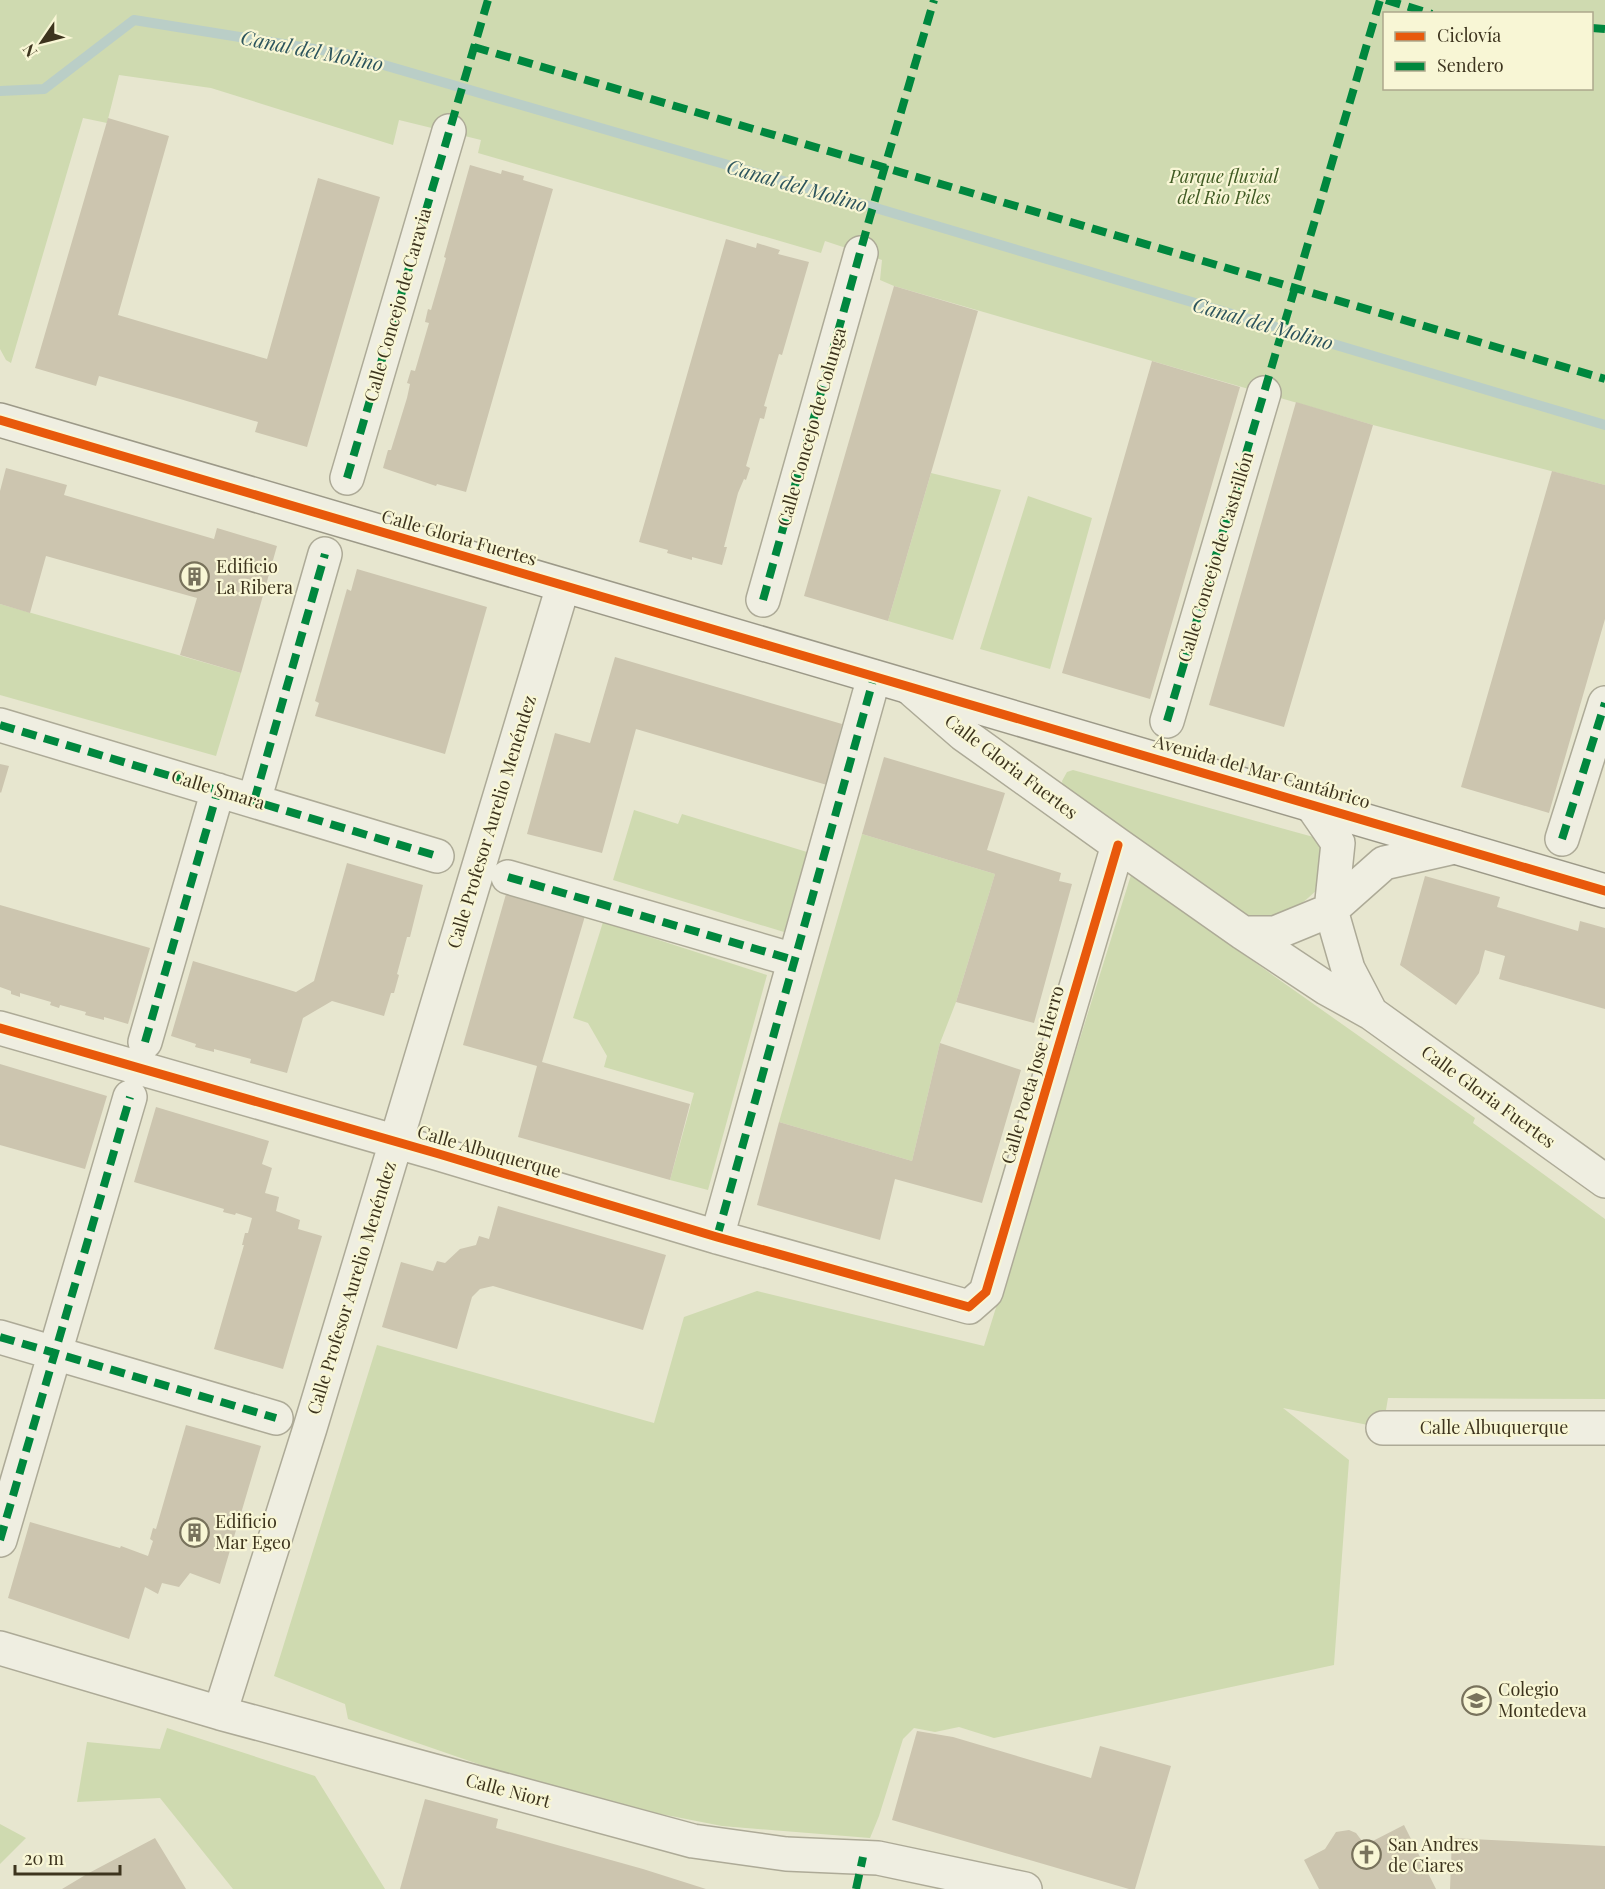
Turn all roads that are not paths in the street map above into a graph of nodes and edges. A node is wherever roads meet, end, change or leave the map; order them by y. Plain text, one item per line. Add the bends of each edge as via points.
1 (449, 131) dead end
2 (861, 253) dead end
3 (1264, 393) dead end
4 (0, 420) edge
5 (347, 478) dead end
6 (325, 554) dead end
7 (564, 586) junction
8 (763, 600) dead end
9 (874, 677) junction
10 (909, 687) junction
11 (1605, 703) edge
12 (1167, 721) dead end
13 (0, 725) edge
14 (218, 790) junction
15 (254, 801) junction
16 (1311, 804) junction
17 (1562, 839) dead end
18 (1118, 845) junction
19 (1455, 847) junction
20 (437, 856) dead end
21 (508, 877) dead end
22 (1605, 891) edge
23 (1331, 909) junction
24 (1243, 933) junction
25 (794, 960) junction
26 (1371, 1013) junction
27 (0, 1028) edge
28 (145, 1042) dead end
29 (129, 1097) dead end
30 (395, 1142) junction
31 (1605, 1181) edge
32 (717, 1237) junction
33 (969, 1307) joint
34 (0, 1337) edge
35 (54, 1353) junction
36 (276, 1418) dead end
37 (1383, 1428) dead end
38 (1605, 1428) edge
39 (0, 1540) edge
40 (0, 1648) edge
41 (220, 1713) junction
42 (1025, 1889) edge

1 - 5 street, Calle Concejo de Caravia
2 - 8 street, Calle Concejo de Colunga
3 - 12 street, Calle Concejo de Castrillón
4 - 7 street, Calle Gloria Fuertes
6 - 15 street
7 - 9 street, Calle Gloria Fuertes
7 - 30 street, Calle Profesor Aurelio Menéndez
9 - 10 street, Calle Gloria Fuertes
9 - 25 street
10 - 16 street, Avenida del Mar Cantábrico
10 - 18 street, Calle Gloria Fuertes via 963,734
11 - 17 street
13 - 14 street, Calle Smara
14 - 15 street, Calle Smara
14 - 28 street
15 - 20 street, Calle Smara
16 - 19 street, Avenida del Mar Cantábrico
16 - 23 street, Calle Gloria Fuertes via 1338,843
18 - 24 street, Calle Gloria Fuertes
18 - 33 street, Calle Poeta Jose Hierro via 986,1292
19 - 22 street, Avenida del Mar Cantábrico
19 - 23 street via 1384,863
21 - 25 street
23 - 24 street via 1275,933
23 - 26 street, Calle Gloria Fuertes via 1348,969
24 - 26 street, Calle Gloria Fuertes
25 - 32 street
26 - 31 street, Calle Gloria Fuertes
27 - 30 street, Calle Albuquerque
29 - 35 street
30 - 32 street, Calle Albuquerque
30 - 41 street, Calle Profesor Aurelio Menéndez
32 - 33 street, Calle Albuquerque
34 - 35 street
35 - 36 street
35 - 39 street
37 - 38 street, Calle Albuquerque
40 - 41 street, Calle Niort
41 - 42 street, Calle Niort via 693,1841 786,1854 878,1857

